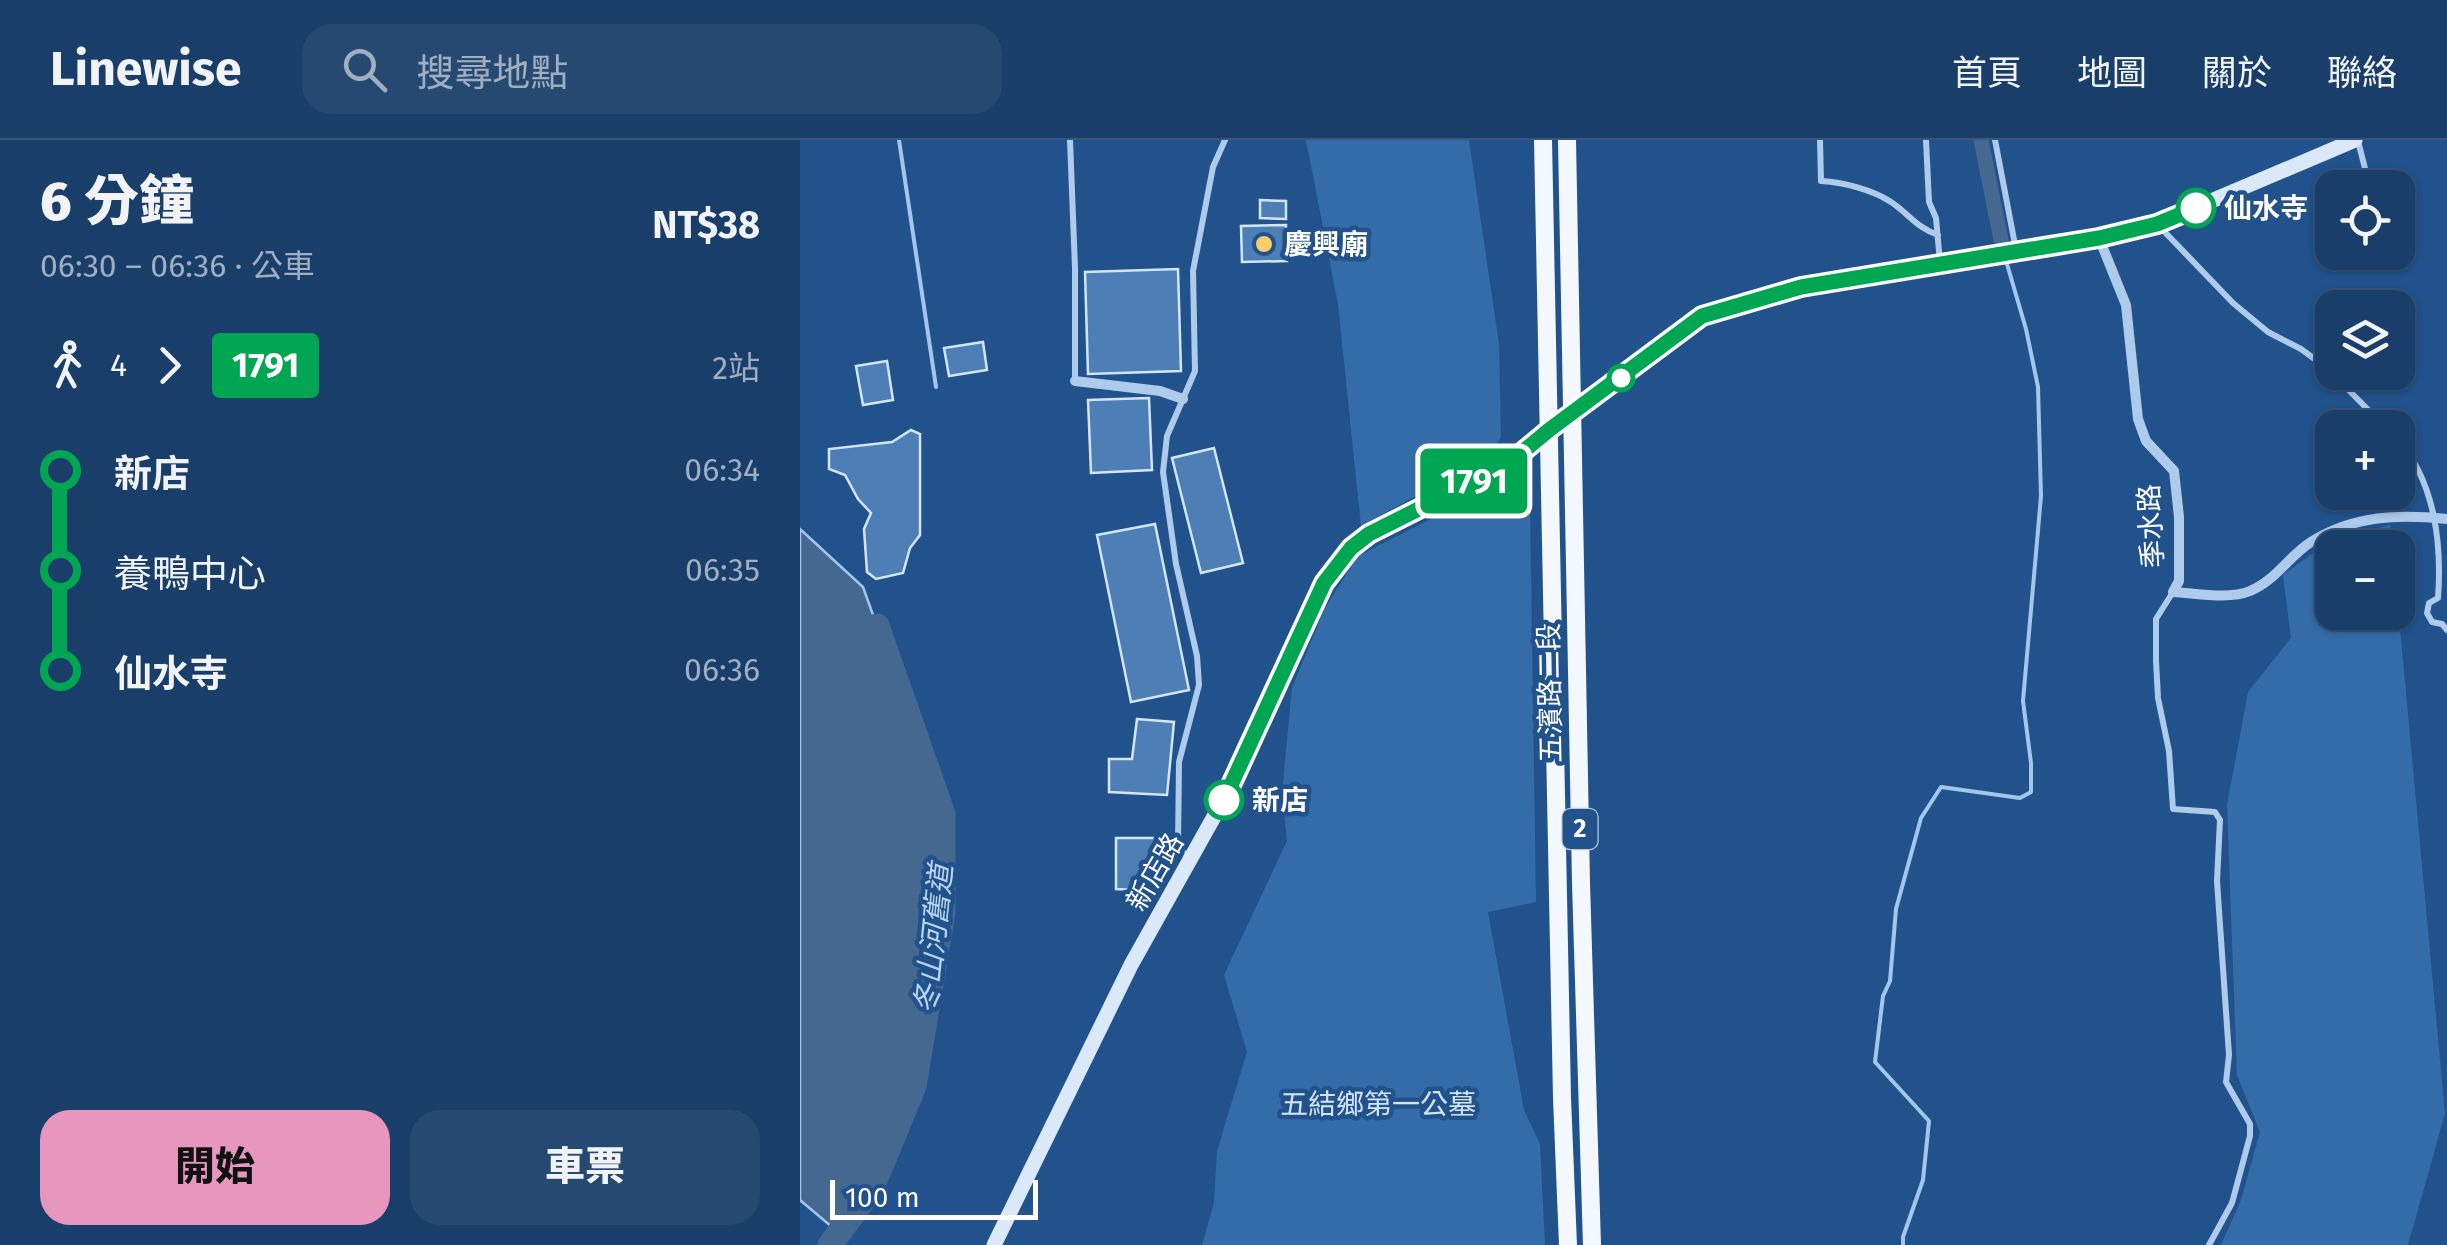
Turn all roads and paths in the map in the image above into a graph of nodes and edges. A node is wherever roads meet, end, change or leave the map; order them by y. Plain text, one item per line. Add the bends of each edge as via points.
1 (1070, 140) edge
2 (1226, 140) edge
3 (1543, 140) edge
4 (1568, 140) edge
5 (1820, 140) edge
6 (1926, 140) edge
7 (1995, 140) edge
8 (2356, 140) edge
9 (2365, 170) edge
10 (2157, 224) junction
11 (1938, 235) junction
12 (2099, 238) junction
13 (2016, 250) junction
14 (1940, 262) junction
15 (1075, 381) joint
16 (1183, 399) junction
17 (2368, 410) edge
18 (1573, 414) junction
19 (1549, 430) junction
20 (2415, 464) edge
21 (2441, 518) edge
22 (2172, 592) junction
23 (2443, 598) edge
24 (2445, 626) edge
25 (1191, 862) junction
26 (994, 1245) edge
27 (1568, 1245) edge
28 (1592, 1245) edge
29 (2209, 1245) edge

1 - 15 lane
2 - 16 lane via 1214,167 1193,271 1195,371
3 - 19 main road, 五濱路二段 / 2
4 - 18 main road, 五濱路二段 / 2
5 - 11 lane via 1821,181 1880,196 1920,229
6 - 11 lane
7 - 13 lane
8 - 9 lane
8 - 10 street
10 - 12 street
10 - 17 lane via 2233,303 2268,332 2302,348
11 - 14 lane
12 - 13 street
12 - 22 street, 季水路 via 2126,305 2138,419 2146,441 2174,471 2179,581
13 - 14 street, 新店路
14 - 18 street, 新店路 via 1801,287 1702,316
15 - 16 street
16 - 25 lane via 1167,436 1163,472 1197,656 1198,686 1178,762 1178,846
18 - 19 street, 新店路
18 - 28 main road, 五濱路二段 / 2
19 - 25 street, 新店路 via 1508,464 1351,548 1324,583
19 - 27 main road, 五濱路二段 / 2
20 - 21 lane
21 - 22 street, 季水路 via 2380,516 2355,523 2311,542 2252,591
21 - 23 lane
22 - 29 lane via 2156,619 2156,662 2173,810 2215,812 2220,820 2226,1082 2250,1124 2232,1203
23 - 24 lane via 2429,603 2427,613
25 - 26 street, 新店路 via 1131,965

